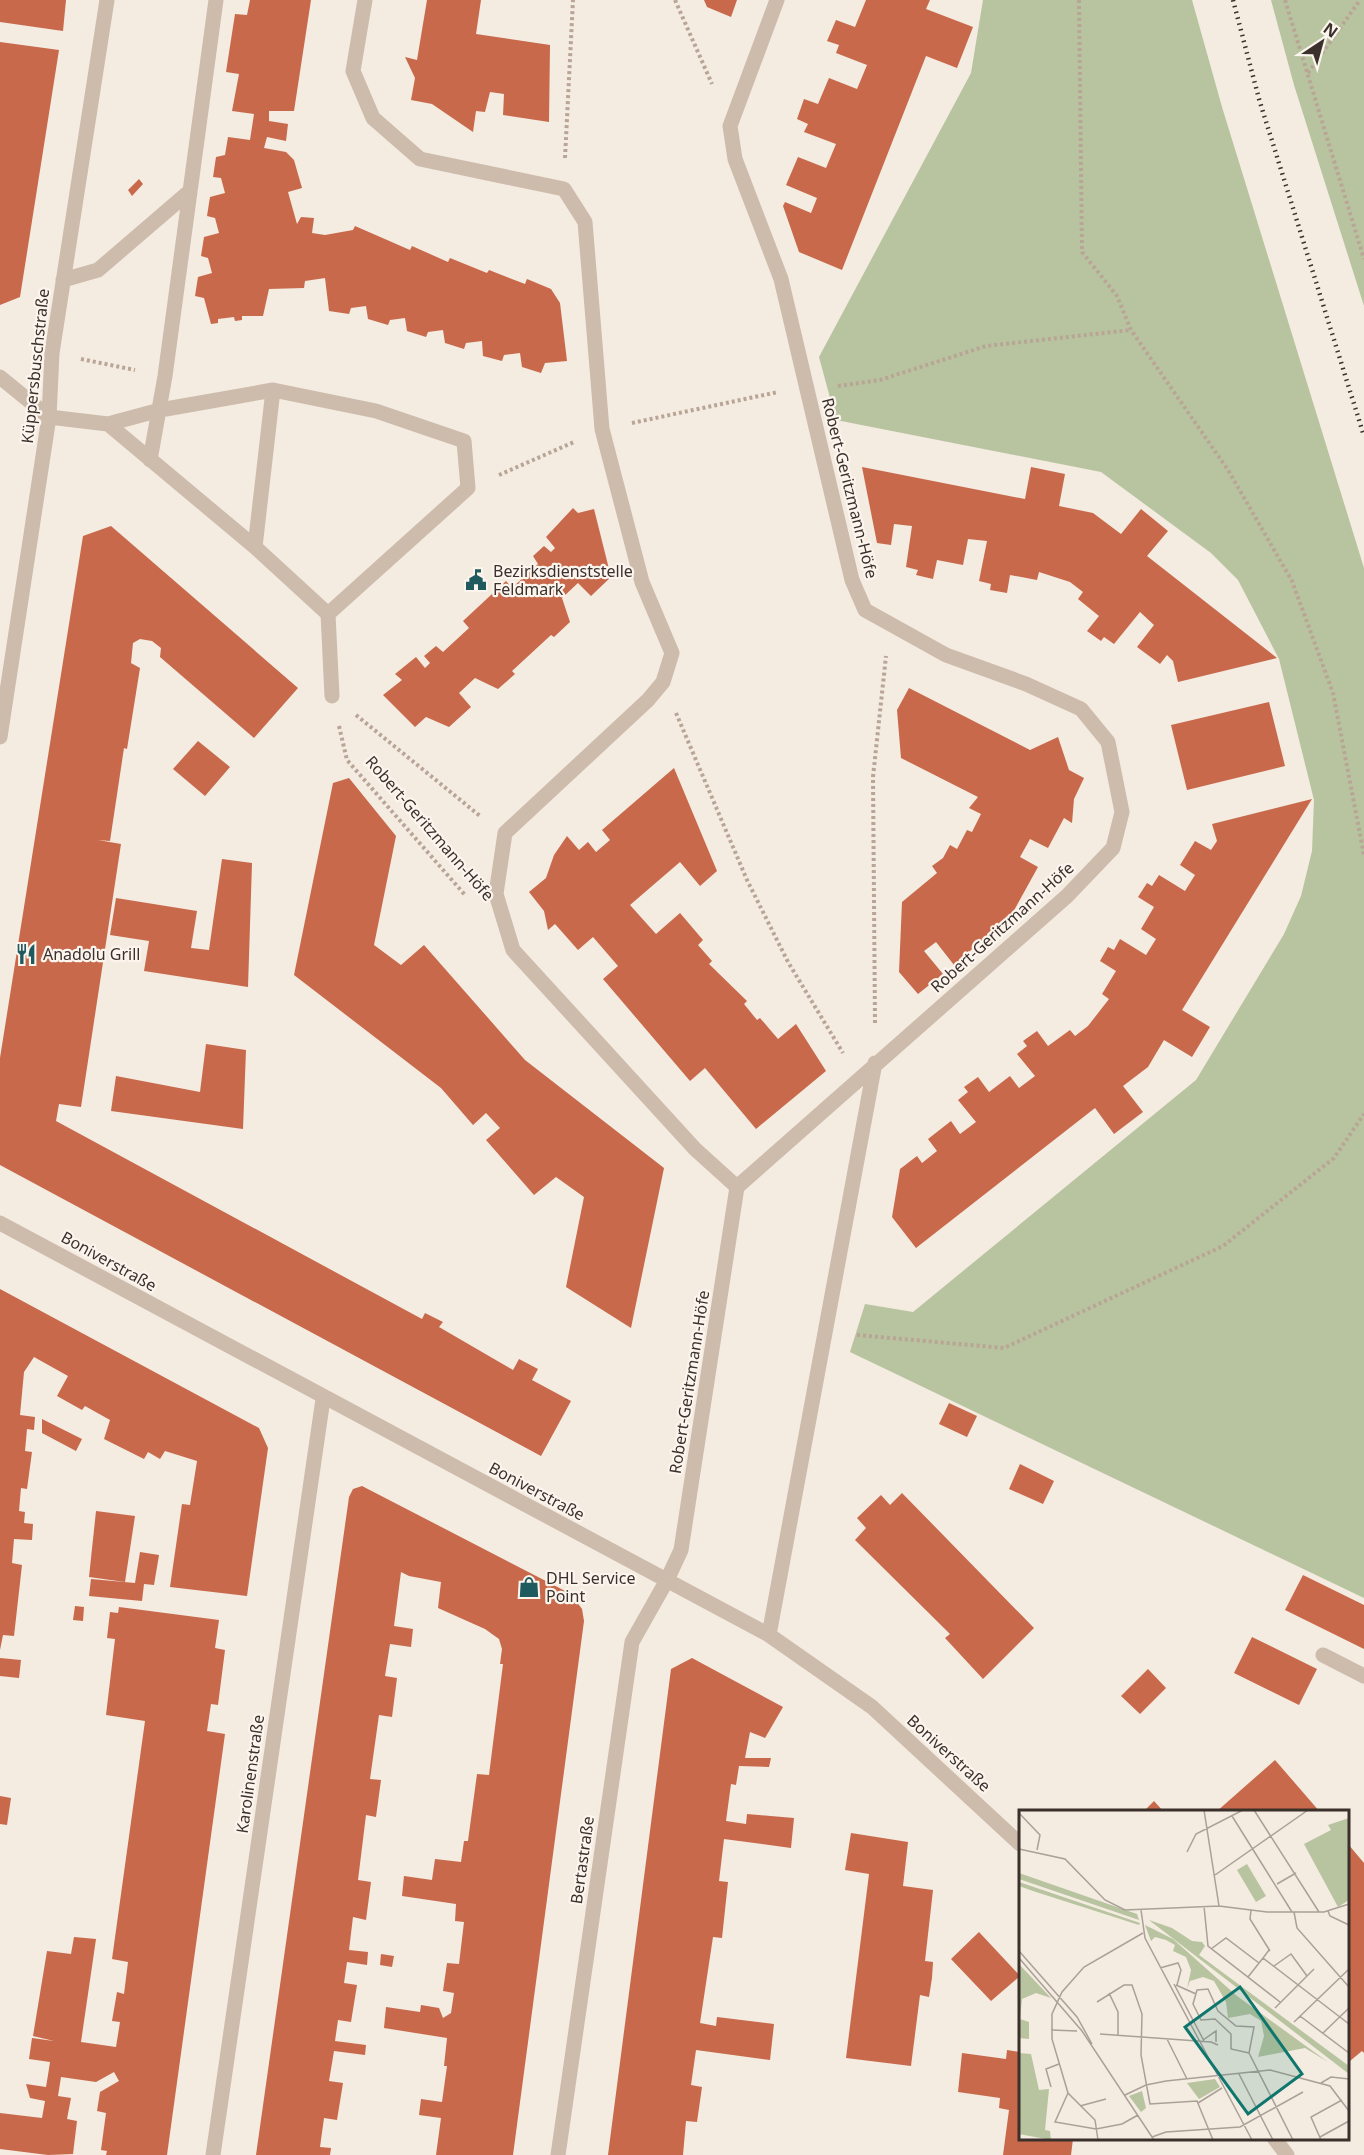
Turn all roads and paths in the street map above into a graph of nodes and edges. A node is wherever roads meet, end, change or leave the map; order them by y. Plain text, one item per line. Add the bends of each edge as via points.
1 (107, 0) edge
2 (216, 0) edge
3 (365, 0) edge
4 (573, 0) edge
5 (675, 0) edge
6 (777, 0) edge
7 (1079, 0) edge
8 (1285, 0) edge
9 (1360, 0) edge
10 (1308, 73) junction
11 (730, 126) junction
12 (564, 189) junction
13 (190, 191) junction
14 (1364, 259) edge
15 (63, 280) junction
16 (1131, 330) junction
17 (52, 353) junction
18 (165, 376) junction
19 (0, 377) edge
20 (807, 386) junction
21 (273, 390) junction
22 (160, 410) junction
23 (49, 417) junction
24 (108, 424) junction
25 (603, 429) junction
26 (150, 460) junction
27 (468, 488) junction
28 (255, 548) junction
29 (328, 614) junction
30 (889, 625) junction
31 (663, 682) junction
32 (332, 696) junction
33 (0, 737) edge
34 (505, 833) junction
35 (1364, 855) edge
36 (465, 896) dead end
37 (875, 1063) junction
38 (859, 1078) junction
39 (1364, 1114) edge
40 (737, 1187) junction
41 (0, 1223) edge
42 (826, 1332) junction
43 (323, 1398) junction
44 (667, 1580) junction
45 (769, 1635) junction
46 (1323, 1656) dead end
47 (1364, 1676) edge
48 (1019, 1843) edge
49 (1275, 2140) edge
50 (213, 2155) edge
51 (558, 2155) edge
52 (1287, 2155) edge

1 - 15 street, Küppersbuschstraße
2 - 13 street
3 - 12 street via 353,71 373,118 420,159
4 - 12 path
5 - 11 path
6 - 11 street, Robert-Geritzmann-Höfe
7 - 16 path via 1083,252 1117,296
8 - 10 path
9 - 10 path
10 - 14 path
11 - 20 street, Robert-Geritzmann-Höfe via 735,159 781,279
12 - 25 street via 585,222
13 - 15 street via 98,270
13 - 18 street
15 - 17 street, Küppersbuschstraße
16 - 20 path via 986,346 880,380 845,386
16 - 35 path via 1228,470 1292,581 1333,693
17 - 18 path
17 - 23 street, Küppersbuschstraße
18 - 22 street
19 - 23 street
20 - 25 path
20 - 30 street, Robert-Geritzmann-Höfe via 852,580 864,610
21 - 22 street
21 - 27 street via 376,411 464,441
21 - 28 street
22 - 24 street
22 - 26 street
23 - 24 street
23 - 33 street, Küppersbuschstraße
24 - 26 street
25 - 27 path
25 - 31 street via 642,582 672,653
26 - 28 street
27 - 29 street
28 - 29 street
29 - 32 street
30 - 37 path via 873,777
30 - 37 street, Robert-Geritzmann-Höfe via 946,655 1081,709 1108,742 1122,812 1113,848 1067,896
31 - 34 street
31 - 38 path via 747,880 788,962
32 - 34 path
32 - 36 path, Robert-Geritzmann-Höfe via 347,760
34 - 40 street, Robert-Geritzmann-Höfe via 496,894 513,950 695,1149
37 - 38 street, Robert-Geritzmann-Höfe
37 - 42 street
38 - 40 street, Robert-Geritzmann-Höfe
39 - 42 path via 1334,1158 1223,1246 1004,1348
40 - 44 street, Robert-Geritzmann-Höfe via 681,1550
41 - 43 street, Boniverstraße
42 - 45 street
43 - 44 street, Boniverstraße
43 - 50 street, Karolinenstraße
44 - 45 street, Boniverstraße
44 - 51 street, Bertastraße via 632,1642
45 - 48 street, Boniverstraße via 872,1707
46 - 47 street
49 - 52 street

